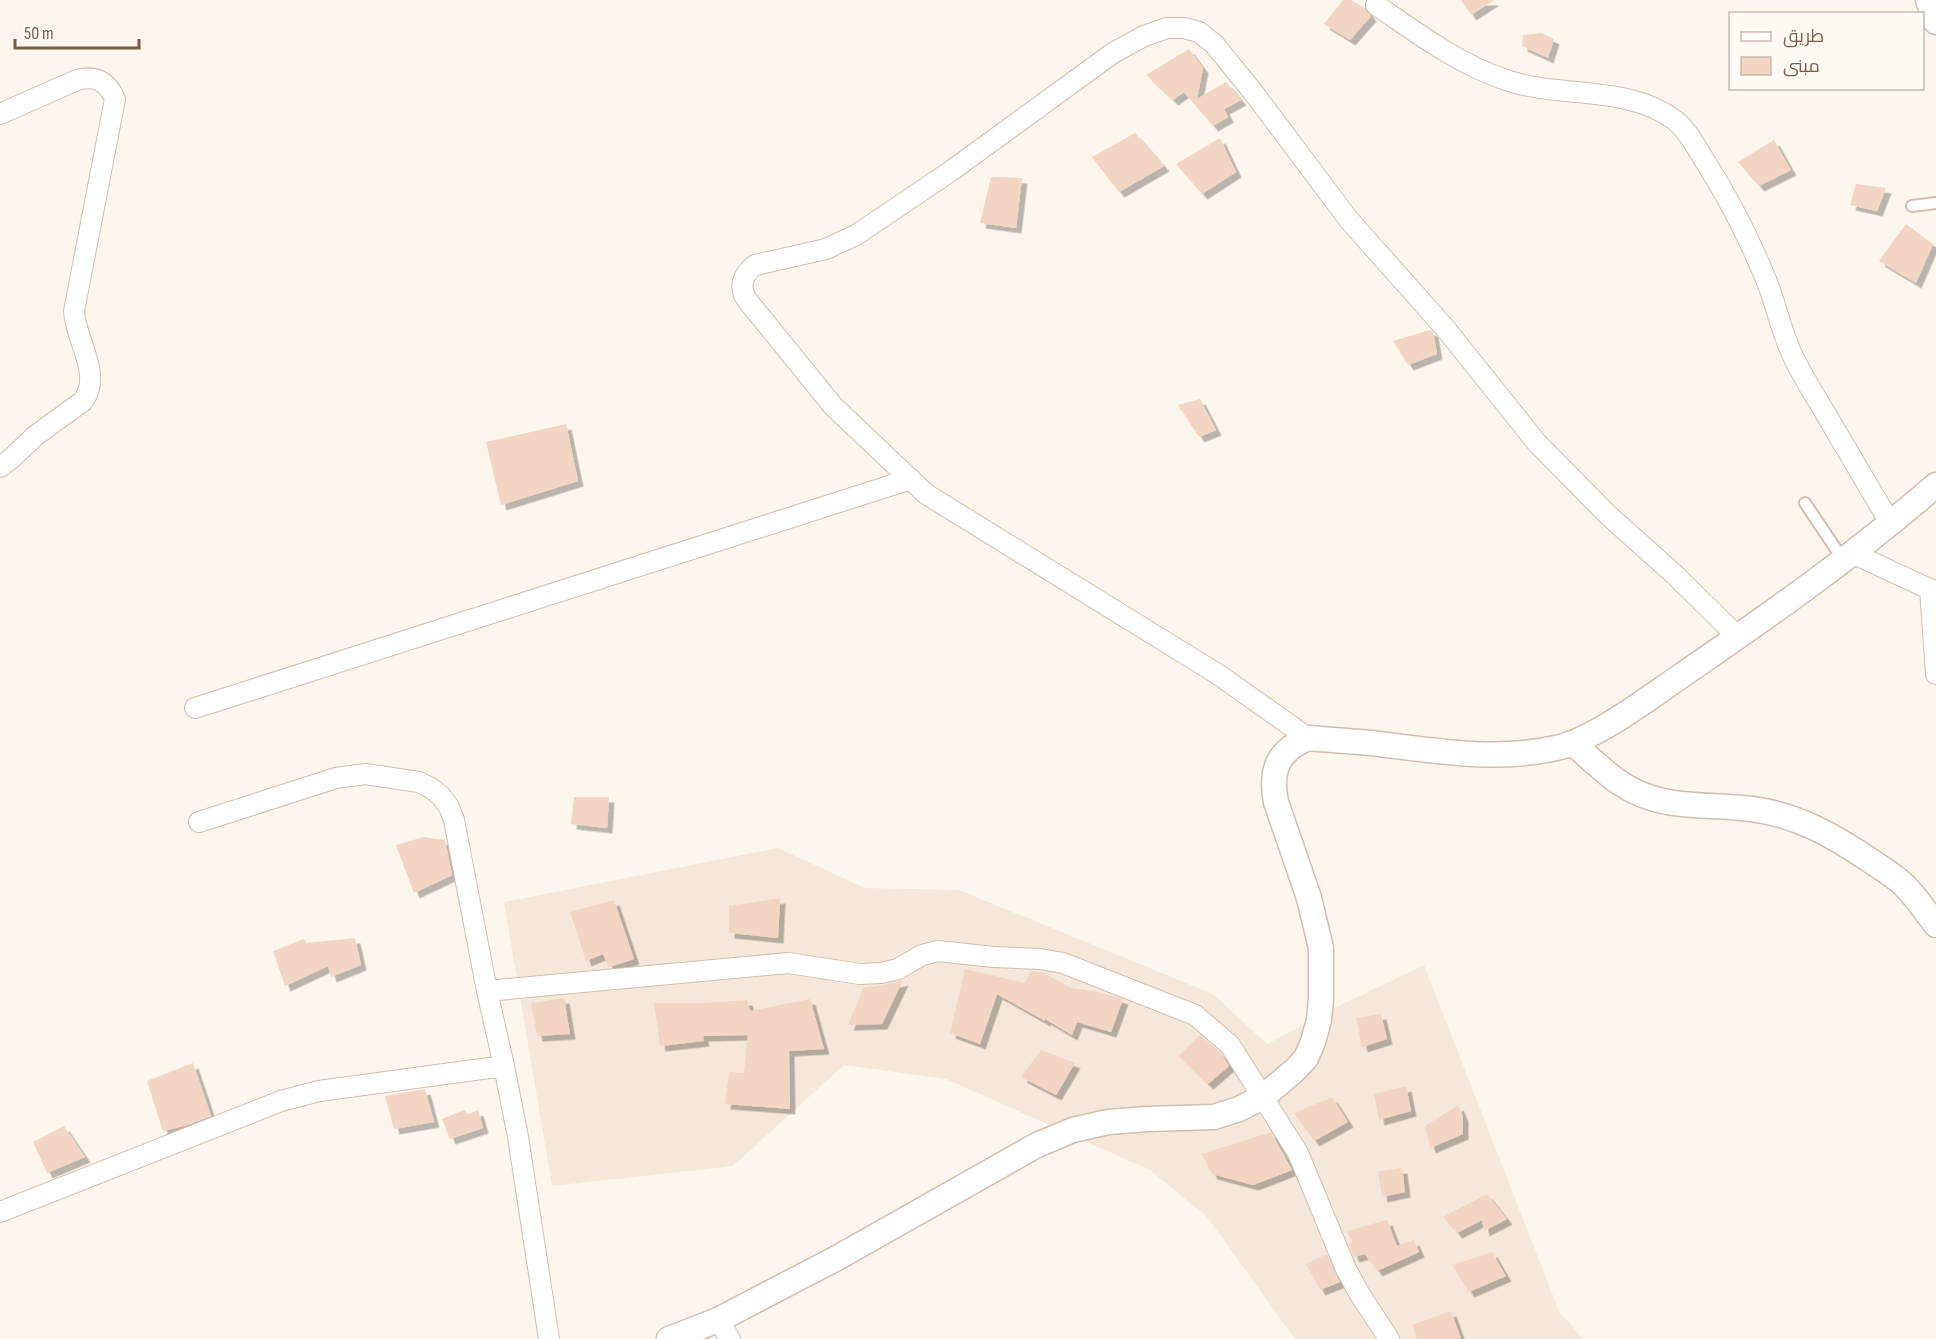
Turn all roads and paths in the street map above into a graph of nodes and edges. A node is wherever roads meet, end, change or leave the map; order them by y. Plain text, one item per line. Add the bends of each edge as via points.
1 (1928, 0) edge
2 (1376, 5) dead end
3 (1936, 22) edge
4 (0, 114) edge
5 (1936, 203) edge
6 (1912, 206) dead end
7 (0, 467) edge
8 (911, 479) junction
9 (1936, 485) edge
10 (1805, 503) dead end
11 (1891, 524) junction
12 (1849, 557) junction
13 (1933, 591) edge
14 (1738, 637) junction
15 (1936, 674) edge
16 (195, 708) dead end
17 (1308, 738) junction
18 (1572, 743) junction
19 (200, 822) dead end
20 (1936, 925) edge
21 (487, 991) junction
22 (504, 1066) junction
23 (1263, 1097) junction
24 (0, 1212) edge
25 (724, 1330) edge
26 (549, 1339) edge
27 (669, 1339) edge
28 (1389, 1339) edge

1 - 3 street
2 - 11 street via 1468,65 1506,80 1628,100 1652,108 1688,134 1738,218 1806,381
4 - 7 street via 89,77 110,87 115,99 74,310 91,378 89,393
5 - 6 lane
8 - 14 street via 833,406 747,300 742,288 748,270 755,265 826,249 856,235 1113,53 1143,36 1167,28 1184,28 1199,32 1214,44 1349,220 1445,328 1544,451
8 - 16 street
8 - 17 street via 926,494 1219,675
9 - 11 street
10 - 12 lane
11 - 12 street
12 - 13 street
12 - 14 street
13 - 15 street
14 - 18 street via 1656,693
17 - 18 street via 1482,754 1511,754
17 - 23 street via 1288,749 1280,760 1273,788 1321,948 1320,1010 1306,1058
18 - 20 street via 1616,781 1650,797 1768,811 1821,831 1904,885
19 - 21 street via 336,778 365,774 405,779 431,788 449,807 454,820
21 - 22 street
21 - 23 street via 788,963 860,974 880,973 938,951 1040,959 1063,963 1195,1015 1230,1045
22 - 24 street via 319,1091 281,1101
22 - 26 street
23 - 25 street via 1214,1117 1118,1121 1073,1130 1037,1145 837,1258
23 - 28 street via 1298,1153 1346,1269
25 - 27 street

